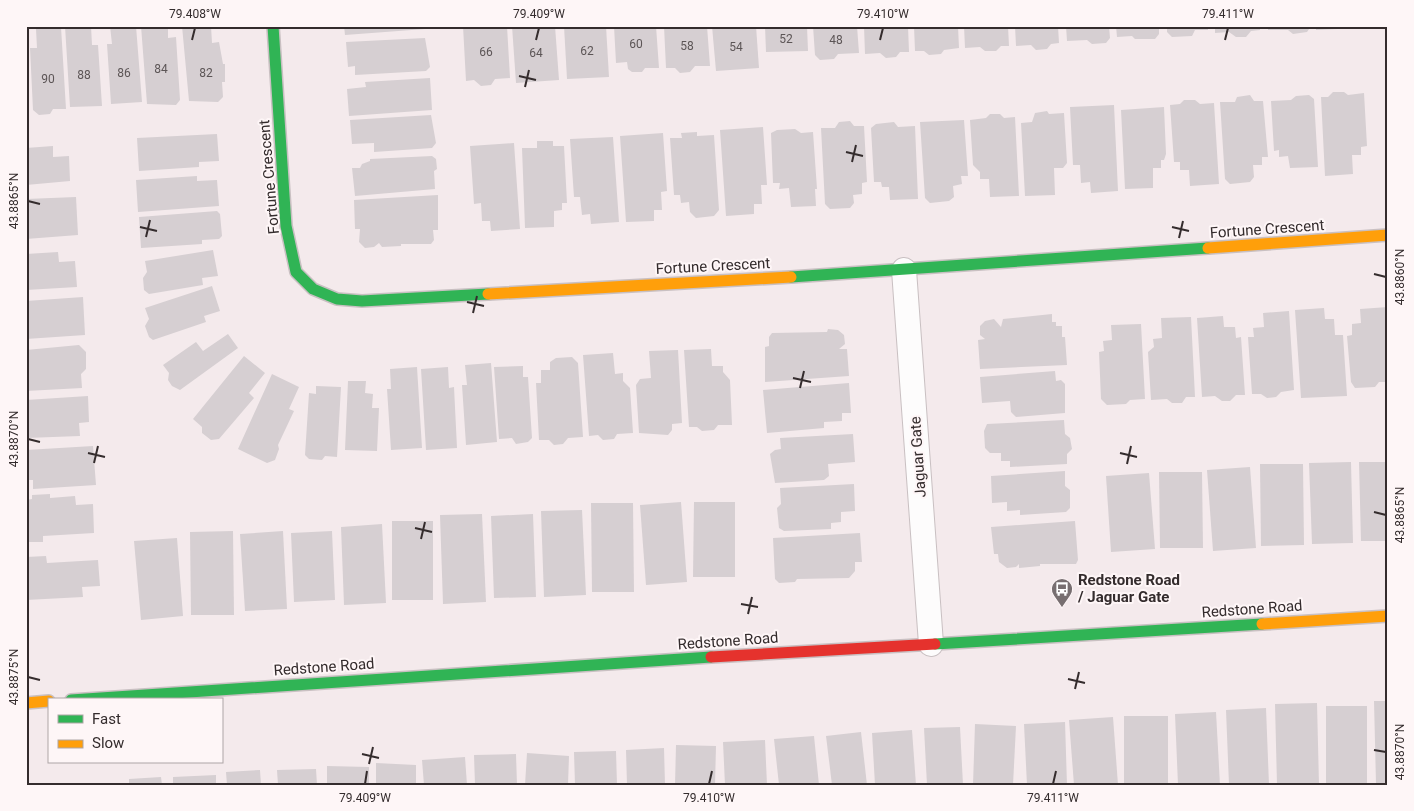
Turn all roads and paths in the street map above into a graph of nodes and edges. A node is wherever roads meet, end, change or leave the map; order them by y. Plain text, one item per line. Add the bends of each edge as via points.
1 (273, 26) edge
2 (1388, 236) edge
3 (904, 270) junction
4 (1388, 616) edge
5 (931, 644) junction
6 (102, 698) edge
7 (48, 701) edge
8 (26, 703) edge

1 - 3 street, Fortune Crescent via 286,226 296,272 313,289 337,299 406,300
2 - 3 street, Fortune Crescent
3 - 5 street, Jaguar Gate
4 - 5 street, Redstone Road
5 - 6 street, Redstone Road
7 - 8 street

